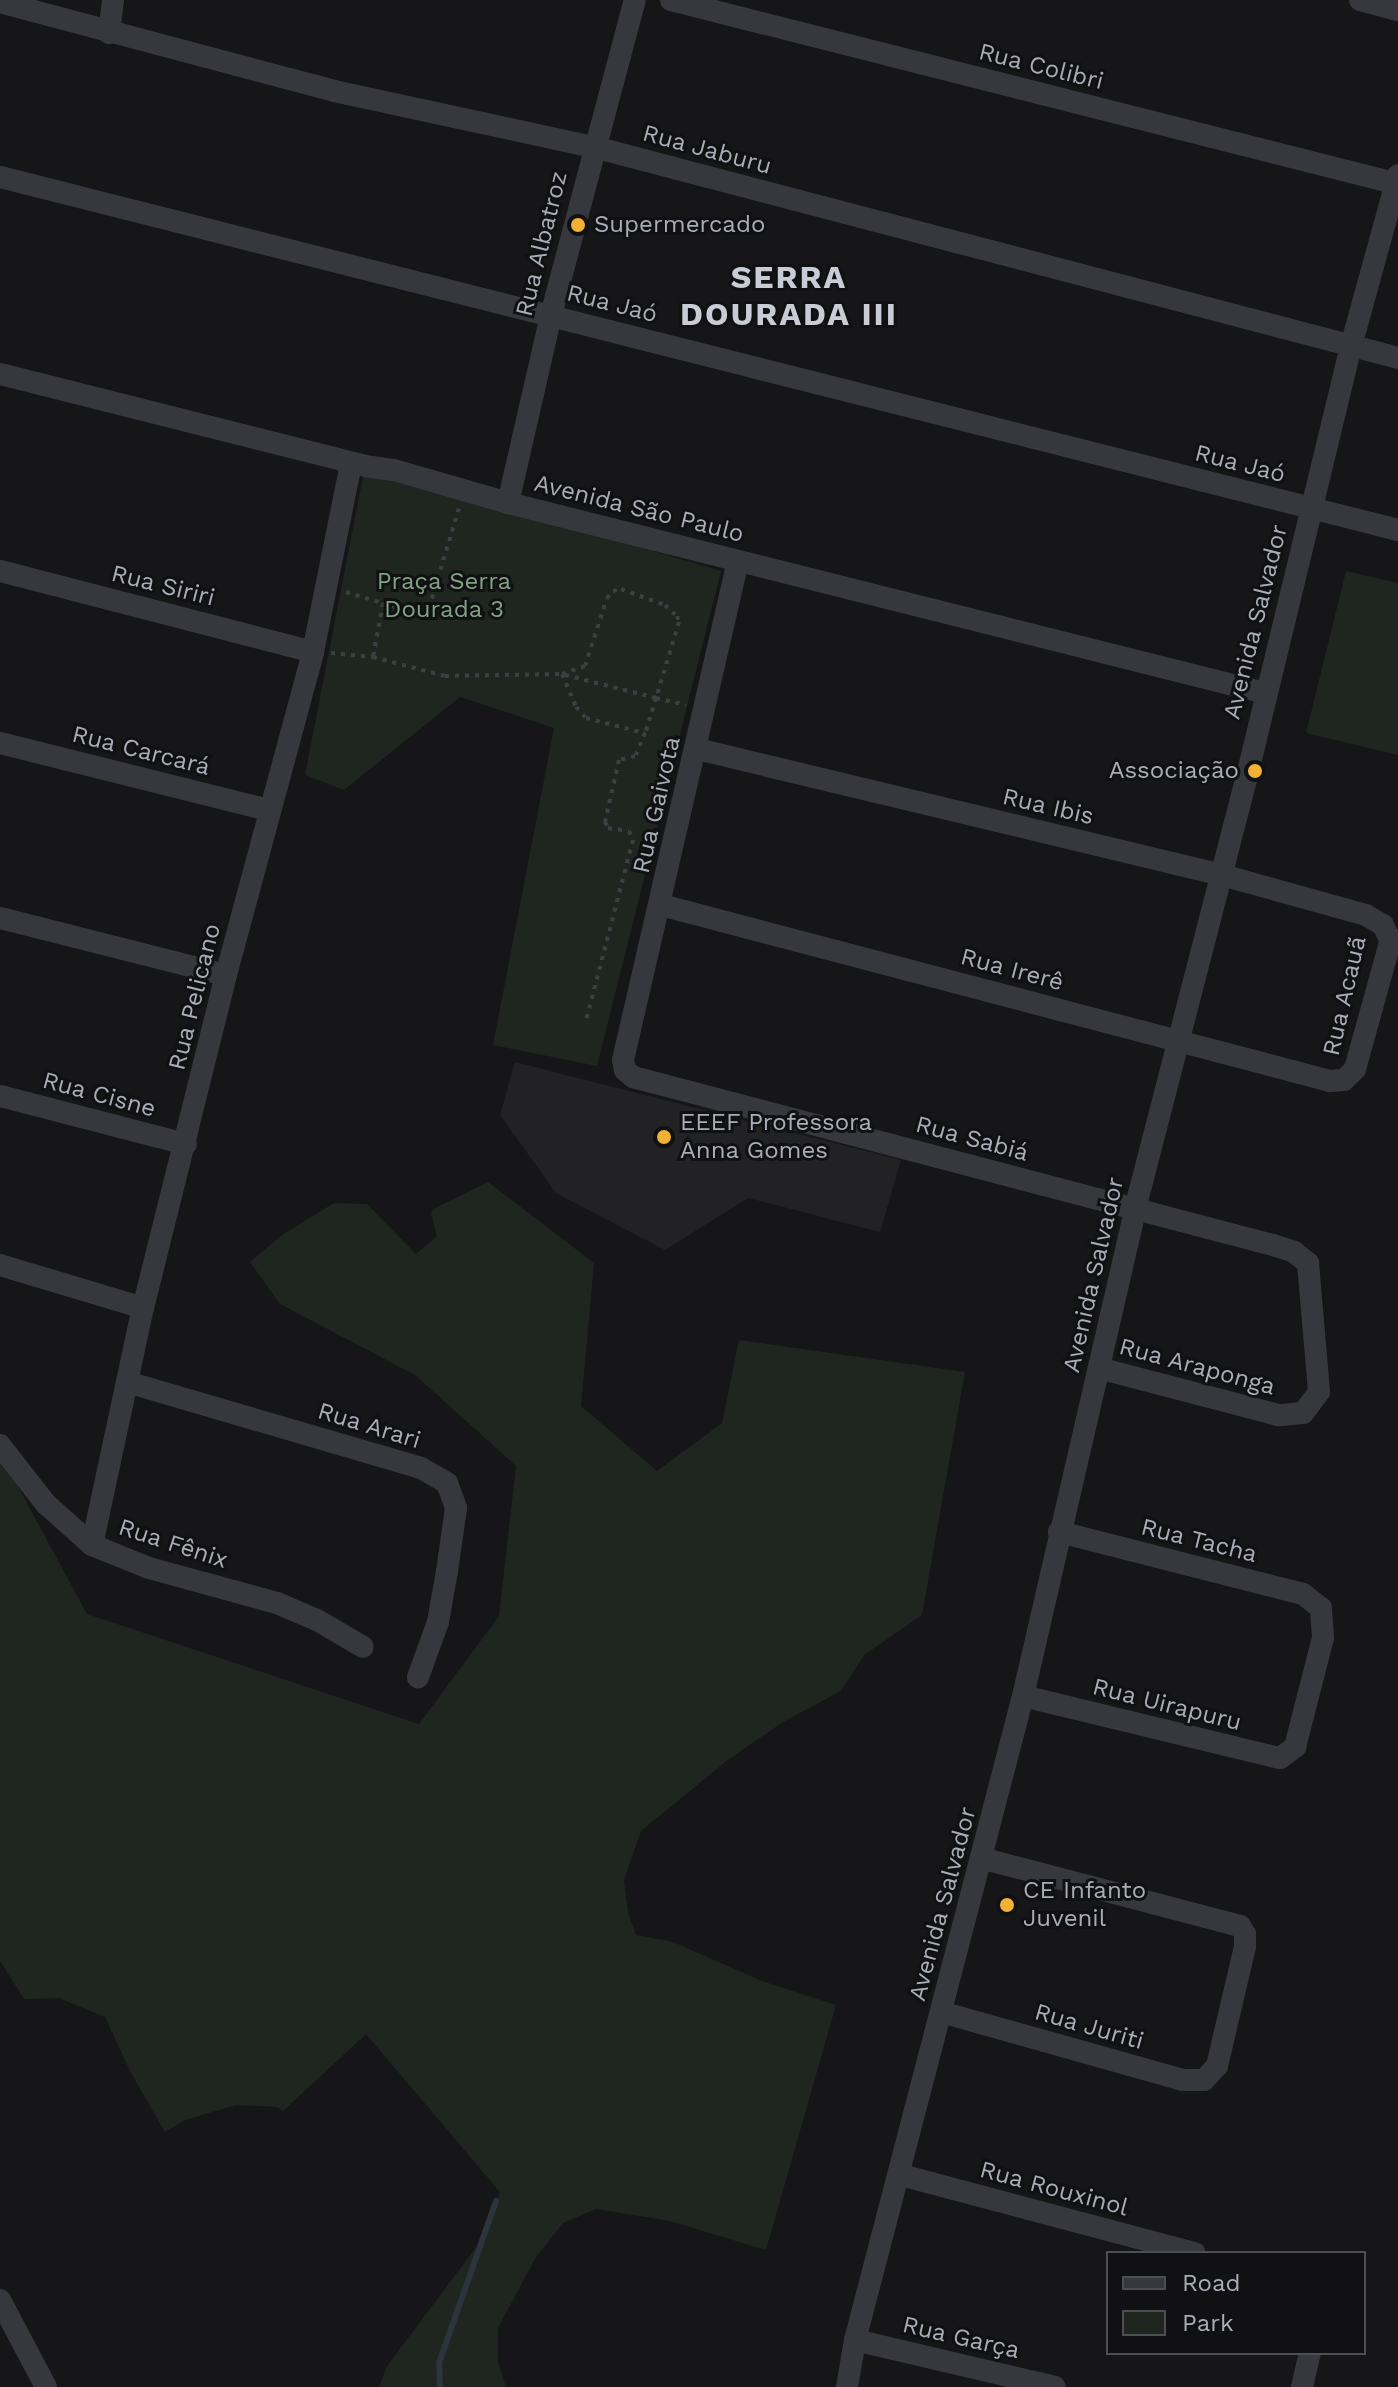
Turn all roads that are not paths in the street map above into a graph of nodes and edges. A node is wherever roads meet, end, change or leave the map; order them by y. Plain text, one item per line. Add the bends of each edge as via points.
1 (113, 0) edge
2 (635, 0) edge
3 (671, 0) edge
4 (1360, 0) edge
5 (0, 2) edge
6 (1398, 10) edge
7 (109, 33) junction
8 (594, 147) junction
9 (0, 177) edge
10 (1397, 181) edge
11 (551, 315) junction
12 (1351, 346) junction
13 (1398, 358) edge
14 (0, 374) edge
15 (351, 463) junction
16 (508, 503) junction
17 (1310, 509) junction
18 (1398, 530) edge
19 (738, 561) junction
20 (0, 571) edge
21 (313, 652) junction
22 (1265, 693) junction
23 (0, 743) edge
24 (697, 749) junction
25 (269, 810) junction
26 (1222, 875) junction
27 (661, 905) junction
28 (0, 918) edge
29 (1383, 925) joint
30 (226, 975) junction
31 (1178, 1041) junction
32 (623, 1060) joint
33 (1349, 1078) joint
34 (0, 1096) edge
35 (186, 1144) junction
36 (1135, 1209) junction
37 (0, 1265) edge
38 (143, 1308) junction
39 (1099, 1368) junction
40 (127, 1382) junction
41 (1319, 1392) joint
42 (0, 1445) edge
43 (1059, 1532) junction
44 (92, 1545) junction
45 (363, 1647) dead end
46 (418, 1677) dead end
47 (1023, 1696) junction
48 (1295, 1747) joint
49 (981, 1858) junction
50 (941, 2012) junction
51 (901, 2175) junction
52 (1187, 2251) edge
53 (0, 2300) edge
54 (9, 2336) edge
55 (855, 2340) junction
56 (1310, 2355) edge
57 (46, 2387) edge
58 (847, 2387) edge
59 (1055, 2387) edge
60 (1302, 2387) edge

1 - 7 street
2 - 8 street, Rua Albatroz
3 - 10 street, Rua Colibri
4 - 6 street
5 - 7 street, Rua Jaburu
7 - 8 street, Rua Jaburu via 334,91
8 - 11 street, Rua Albatroz
8 - 12 street, Rua Jaburu
9 - 11 street, Rua Jaó
10 - 12 street, Avenida Salvador
11 - 16 street, Rua Albatroz
11 - 17 street, Rua Jaó
12 - 13 street, Rua Jaburu
12 - 17 street, Avenida Salvador
14 - 15 street, Avenida São Paulo
15 - 16 street, Avenida São Paulo
15 - 21 street, Rua Pelicano
16 - 19 street, Avenida São Paulo
17 - 18 street, Rua Jaó
17 - 22 street, Avenida Salvador
19 - 22 street, Avenida São Paulo
19 - 24 street, Rua Gaivota
20 - 21 street, Rua Siriri
21 - 25 street, Rua Pelicano
22 - 26 street, Avenida Salvador
23 - 25 street, Rua Carcará
24 - 26 street, Rua Ibis
24 - 27 street, Rua Gaivota
25 - 30 street, Rua Pelicano
26 - 29 street, Rua Ibis via 1366,915
26 - 31 street, Avenida Salvador
27 - 31 street, Rua Irerê
27 - 32 street, Rua Gaivota
28 - 30 street
29 - 33 street, Rua Acauã via 1389,946
30 - 35 street, Rua Pelicano
31 - 33 street, Rua Irerê via 1310,1077 1336,1082
31 - 36 street, Avenida Salvador
32 - 36 street, Rua Sabiá via 633,1077
34 - 35 street, Rua Cisne
35 - 38 street, Rua Pelicano
36 - 39 street, Avenida Salvador
36 - 41 street, Rua Sabiá via 1294,1252 1311,1269
37 - 38 street
38 - 40 street, Rua Pelicano
39 - 41 street, Rua Araponga via 1278,1415 1303,1413
39 - 43 street, Avenida Salvador
40 - 44 street, Rua Pelicano
40 - 46 street, Rua Arari via 421,1468 447,1483 456,1508 454,1524 438,1622
42 - 44 street, Rua Fênix via 46,1504
43 - 47 street, Avenida Salvador
43 - 48 street, Rua Tacha via 1303,1594 1321,1608 1323,1638
44 - 45 street, Rua Fênix via 149,1568 277,1603
47 - 48 street, Rua Uirapuru via 1276,1758
47 - 49 street, Avenida Salvador
49 - 50 street, Avenida Salvador
49 - 50 street, Rua Juriti via 1236,1924 1245,1934 1245,1947 1217,2066 1204,2080 1183,2080
50 - 51 street, Avenida Salvador
51 - 52 street, Rua Rouxinol
51 - 55 street, Avenida Salvador
53 - 54 street
54 - 57 street
55 - 58 street, Avenida Salvador
55 - 59 street, Rua Garça
56 - 60 street

